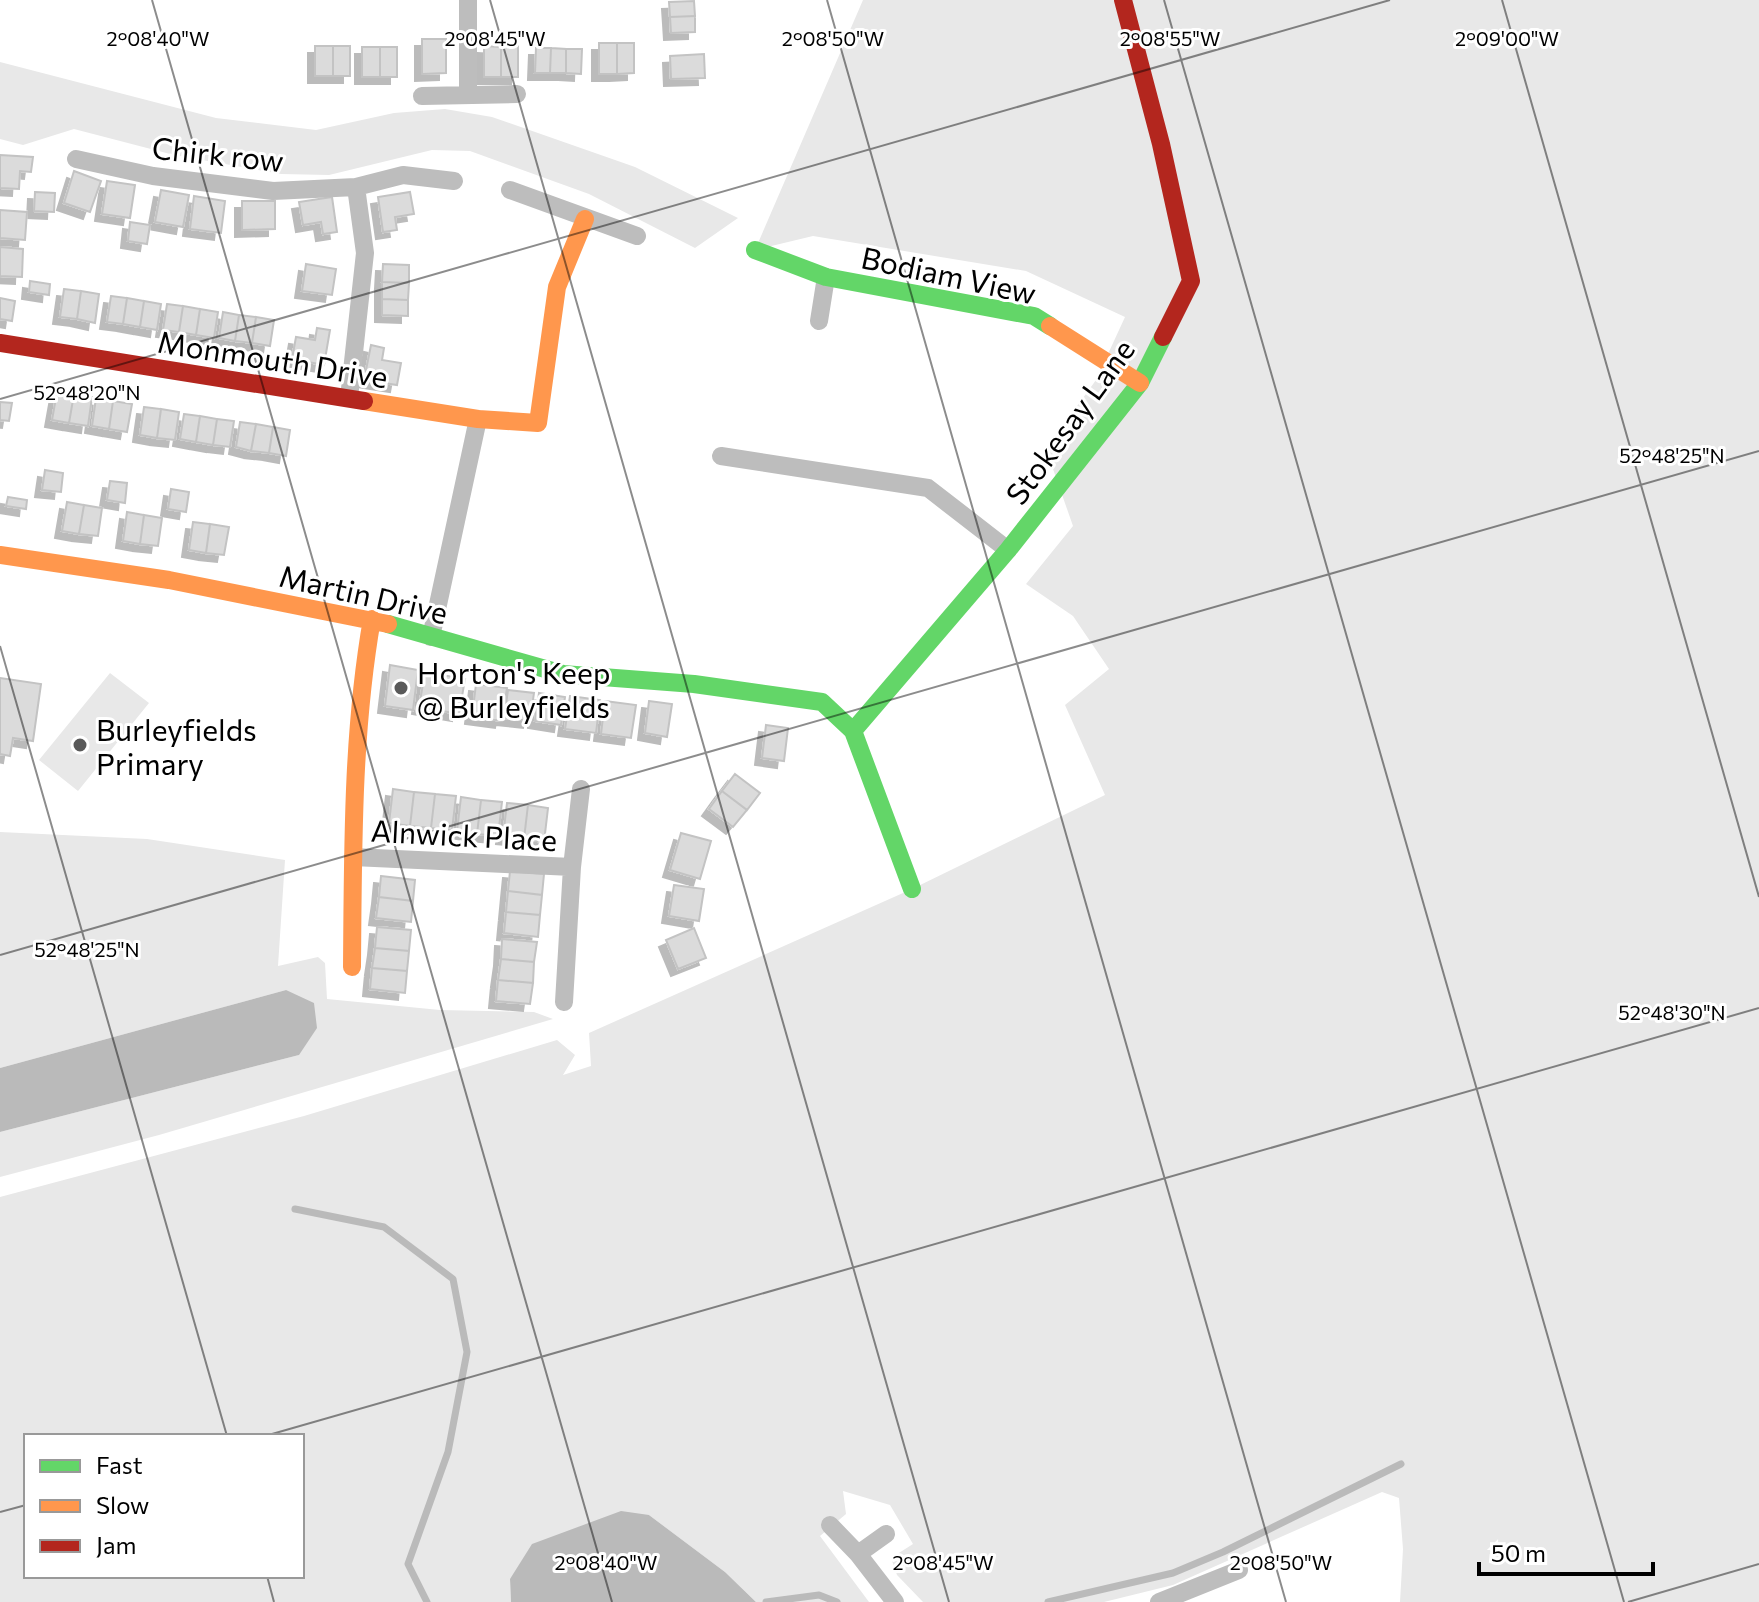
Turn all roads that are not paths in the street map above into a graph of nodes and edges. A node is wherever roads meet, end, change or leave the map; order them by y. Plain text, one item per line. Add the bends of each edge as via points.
1 (468, 0) edge
2 (1123, 0) edge
3 (517, 94) dead end
4 (468, 95) junction
5 (422, 96) dead end
6 (76, 159) dead end
7 (454, 181) dead end
8 (356, 187) junction
9 (510, 190) dead end
10 (585, 219) junction
11 (637, 236) dead end
12 (755, 250) dead end
13 (826, 277) junction
14 (819, 321) dead end
15 (0, 343) edge
16 (1140, 383) junction
17 (349, 398) junction
18 (478, 419) junction
19 (721, 456) dead end
20 (1008, 550) junction
21 (0, 555) edge
22 (372, 619) junction
23 (431, 637) junction
24 (853, 731) junction
25 (581, 789) dead end
26 (353, 857) junction
27 (572, 867) junction
28 (912, 889) dead end
29 (352, 967) dead end
30 (564, 1002) dead end
31 (830, 1525) dead end
32 (886, 1534) dead end
33 (858, 1554) junction
34 (1239, 1570) dead end
35 (1205, 1594) edge
36 (895, 1602) edge
37 (1159, 1602) edge

1 - 4 street
2 - 16 street, Stokesay Lane via 1191,281
3 - 4 street
4 - 5 street
6 - 8 street, Chirk row via 153,176 273,191
7 - 8 street, Chirk row via 403,175
8 - 17 street via 365,253
9 - 10 street
10 - 11 street
10 - 18 street, Monmouth Drive via 557,287 538,423
12 - 13 street, Bodiam View
13 - 14 street, Bodiam View
13 - 16 street, Bodiam View via 1034,316
15 - 17 street, Monmouth Drive
16 - 20 street, Stokesay Lane
17 - 18 street, Monmouth Drive
18 - 23 street
19 - 20 street via 928,488
20 - 24 street, Stokesay Lane
21 - 22 street, Martin Drive via 169,580
22 - 23 street, Martin Drive
22 - 26 street via 363,671
23 - 24 street, Martin Drive via 563,674 822,702
24 - 28 street
25 - 27 street, Alnwick Place
26 - 27 street, Alnwick Place
26 - 29 street
27 - 30 street, Alnwick Place
31 - 33 street
32 - 33 street
33 - 36 street
34 - 35 street
35 - 37 street

